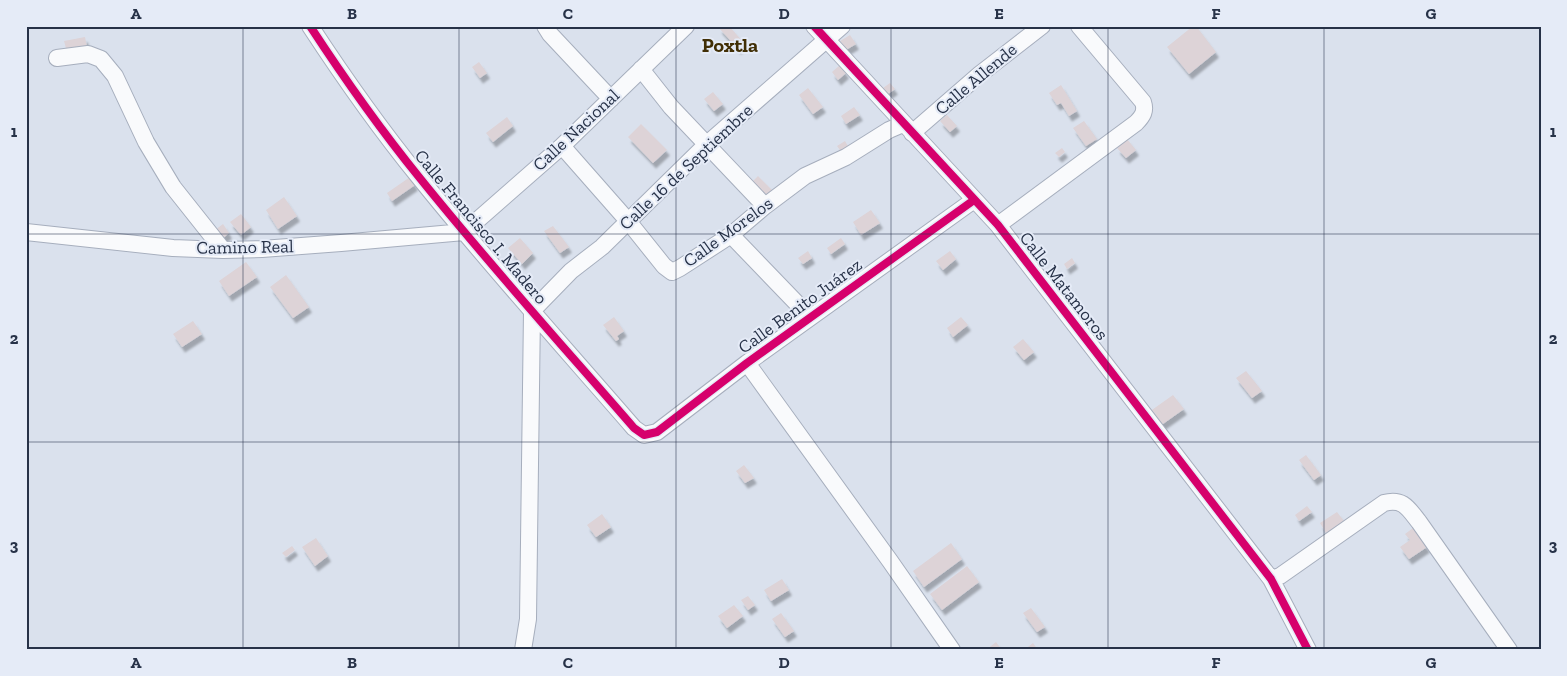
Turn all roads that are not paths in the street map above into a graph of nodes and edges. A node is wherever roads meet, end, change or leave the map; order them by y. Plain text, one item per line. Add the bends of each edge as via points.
1 (310, 26) edge
2 (545, 26) edge
3 (686, 26) edge
4 (814, 26) edge
5 (842, 26) edge
6 (1042, 26) edge
7 (1079, 26) edge
8 (826, 39) junction
9 (57, 58) dead end
10 (641, 69) junction
11 (611, 99) junction
12 (907, 129) junction
13 (707, 144) junction
14 (562, 146) junction
15 (974, 200) junction
16 (765, 206) junction
17 (628, 221) junction
18 (998, 225) junction
19 (26, 232) edge
20 (464, 232) junction
21 (731, 235) junction
22 (223, 250) junction
23 (532, 310) junction
24 (810, 317) junction
25 (747, 363) junction
26 (644, 435) joint
27 (1271, 580) junction
28 (524, 650) edge
29 (952, 650) edge
30 (1308, 650) edge
31 (1509, 650) edge

1 - 20 street, Calle Francisco I. Madero via 359,99
2 - 11 street
3 - 10 street, Calle Nacional
4 - 8 street, Calle Matamoros
5 - 8 street, Calle 16 de Septiembre
6 - 12 street, Calle Allende
7 - 18 street via 1143,102 1143,114 1136,123
8 - 12 street, Calle Matamoros
8 - 13 street, Calle 16 de Septiembre
9 - 22 street via 88,54 102,59 115,76 146,142 173,187
10 - 11 street, Calle Nacional
10 - 13 street
11 - 14 street, Calle Nacional
12 - 15 street, Calle Matamoros
12 - 16 street, Calle Morelos via 889,130 846,157 804,176
13 - 16 street
13 - 17 street, Calle 16 de Septiembre
14 - 17 street, Calle Morelos
14 - 20 street, Calle Nacional
15 - 18 street, Calle Matamoros
15 - 24 street, Calle Benito Juárez
16 - 21 street, Calle Morelos
17 - 21 street, Calle Morelos via 672,272
17 - 23 street, Calle 16 de Septiembre
18 - 27 street, Calle Matamoros
19 - 22 street, Camino Real via 173,248
20 - 22 street, Camino Real
20 - 23 street, Calle Francisco I. Madero
21 - 24 street
23 - 26 street, Calle Francisco I. Madero via 634,428
23 - 28 street via 528,619
24 - 25 street, Calle Benito Juárez
25 - 26 street, Calle Benito Juárez via 657,432
25 - 29 street
27 - 30 street, Calle Matamoros
27 - 31 street via 1393,500 1406,505

